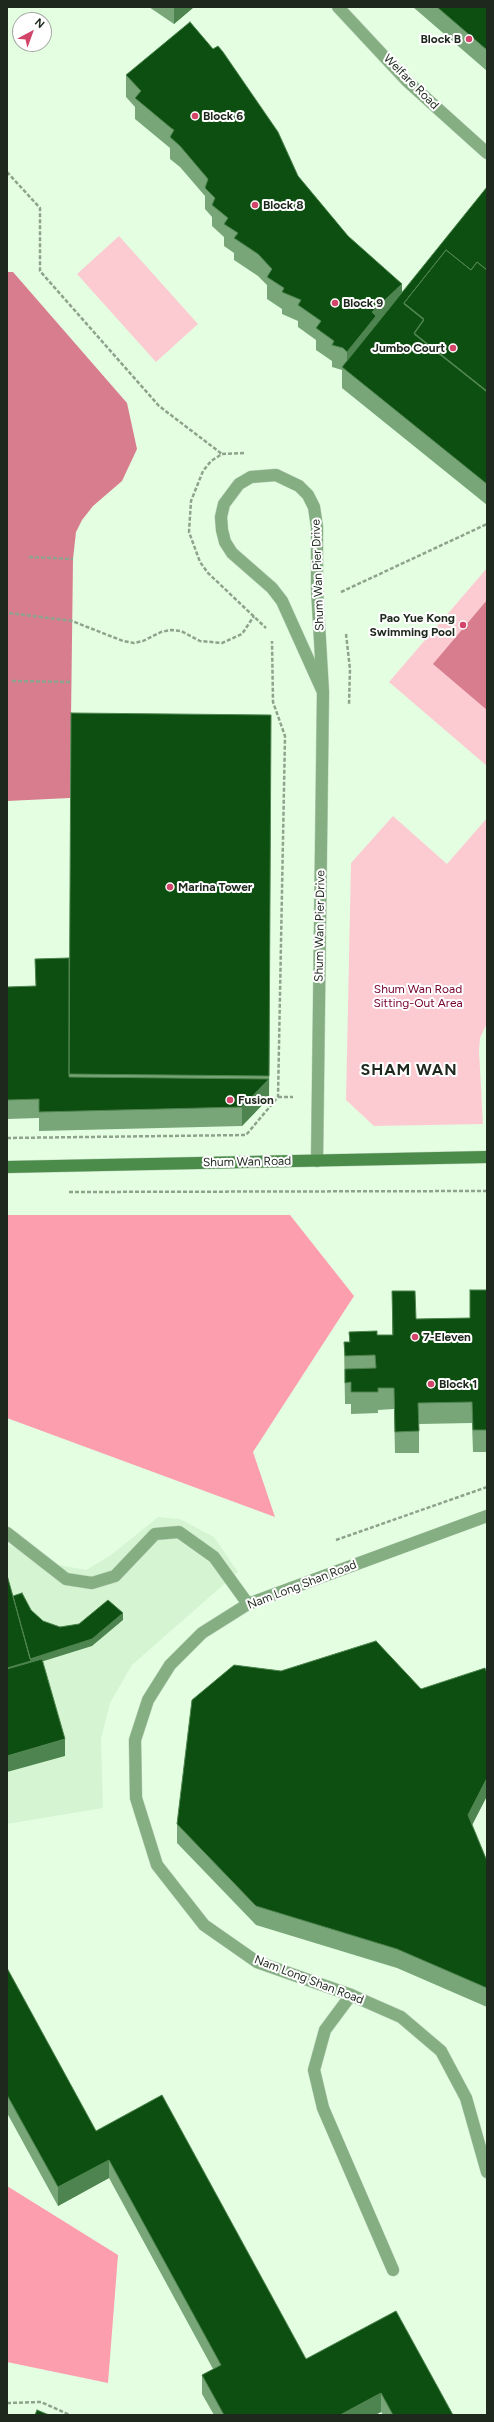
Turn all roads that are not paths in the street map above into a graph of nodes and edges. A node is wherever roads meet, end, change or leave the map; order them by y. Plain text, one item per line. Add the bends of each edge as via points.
1 (338, 7) edge
2 (487, 153) edge
3 (324, 692) junction
4 (487, 1157) edge
5 (317, 1161) junction
6 (7, 1167) edge
7 (487, 1516) edge
8 (7, 1533) edge
9 (248, 1604) junction
10 (351, 1995) junction
11 (487, 2172) edge
12 (393, 2270) dead end

1 - 2 street, Welfare Road via 407,81
3 - 3 street, Shum Wan Pier Drive via 282,601 272,588 232,553 226,542 221,517 224,504 240,484 251,477 276,475 289,479 308,495 314,507
3 - 5 street, Shum Wan Pier Drive
4 - 5 street, Shum Wan Road
5 - 6 street, Shum Wan Road
7 - 9 street, Nam Long Shan Road
8 - 9 street via 66,1579 92,1583 115,1576 154,1534 179,1532 214,1557
9 - 10 street, Nam Long Shan Road via 202,1633 170,1665 148,1700 135,1740 136,1798 157,1865 204,1925 258,1962
10 - 11 street, Nam Long Shan Road via 401,2017 441,2051 466,2098
10 - 12 street via 324,2030 314,2070 323,2108

